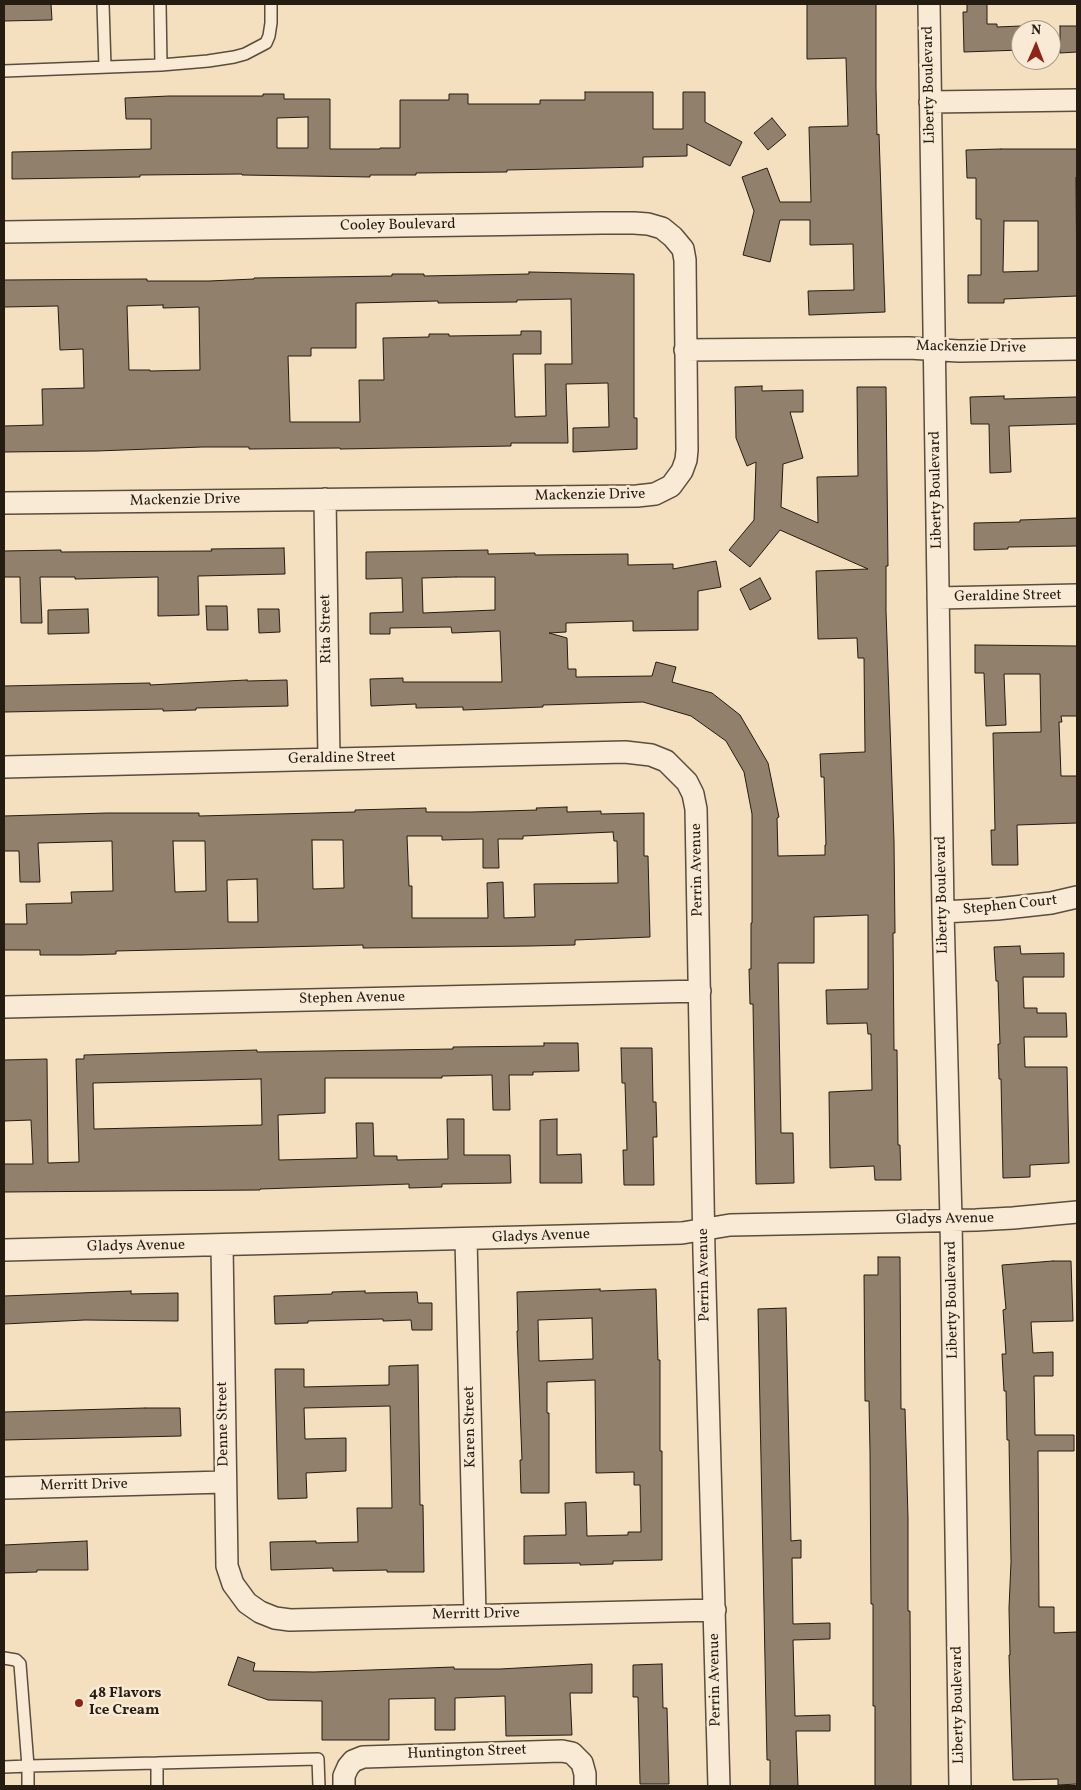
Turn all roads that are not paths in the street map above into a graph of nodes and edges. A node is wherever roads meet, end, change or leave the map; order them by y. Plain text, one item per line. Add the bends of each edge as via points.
1 (103, 4) edge
2 (160, 4) edge
3 (271, 4) edge
4 (929, 4) edge
5 (161, 65) junction
6 (105, 67) junction
7 (4, 70) edge
8 (1077, 100) edge
9 (930, 102) junction
10 (4, 232) edge
11 (934, 348) junction
12 (1077, 348) edge
13 (685, 350) junction
14 (325, 499) junction
15 (4, 503) edge
16 (1077, 595) edge
17 (938, 598) junction
18 (329, 759) junction
19 (4, 767) edge
20 (676, 770) joint
21 (1077, 897) edge
22 (943, 912) junction
23 (700, 991) junction
24 (4, 1007) edge
25 (1077, 1212) edge
26 (952, 1220) junction
27 (704, 1230) junction
28 (466, 1239) junction
29 (222, 1245) junction
30 (4, 1250) edge
31 (224, 1482) junction
32 (4, 1488) edge
33 (243, 1598) joint
34 (715, 1610) junction
35 (475, 1615) junction
36 (4, 1658) edge
37 (157, 1763) junction
38 (28, 1766) junction
39 (4, 1767) edge
40 (28, 1786) edge
41 (157, 1786) edge
42 (319, 1786) edge
43 (344, 1786) edge
44 (585, 1786) edge
45 (718, 1786) edge
46 (960, 1786) edge

1 - 6 lane
2 - 5 lane
3 - 5 lane via 269,36 258,48 234,57
4 - 9 street, Liberty Boulevard
5 - 6 lane
6 - 7 lane
8 - 9 street
9 - 11 street, Liberty Boulevard
10 - 13 street, Cooley Boulevard via 648,224 668,232 683,249
11 - 12 street, Mackenzie Drive via 959,351
11 - 13 street, Mackenzie Drive
11 - 17 street, Liberty Boulevard
13 - 14 street, Mackenzie Drive via 686,460 677,480 664,490 637,496
14 - 15 street, Mackenzie Drive
14 - 18 street, Rita Street
16 - 17 street, Geraldine Street
17 - 22 street, Liberty Boulevard
18 - 19 street, Geraldine Street
18 - 20 street, Geraldine Street via 625,752 651,755 666,761
20 - 23 street, Perrin Avenue via 687,782 696,809
21 - 22 street, Stephen Court via 1051,903
22 - 26 street, Liberty Boulevard
23 - 24 street, Stephen Avenue
23 - 27 street, Perrin Avenue
25 - 26 street, Gladys Avenue
26 - 27 street, Gladys Avenue via 730,1225
26 - 46 street, Liberty Boulevard
27 - 28 street, Gladys Avenue
27 - 34 street, Perrin Avenue
28 - 29 street, Gladys Avenue
28 - 35 street, Karen Street
29 - 30 street, Gladys Avenue
29 - 31 street, Denne Street
31 - 32 street, Merritt Drive
31 - 33 street, Denne Street via 227,1566 233,1584
33 - 35 street, Merritt Drive via 260,1612 290,1620
34 - 35 street, Merritt Drive
34 - 45 street, Perrin Avenue
36 - 38 lane via 20,1664
37 - 38 lane
37 - 41 lane
37 - 42 lane via 318,1759
38 - 39 lane
38 - 40 lane
43 - 44 street, Huntington Street via 348,1767 363,1757 562,1750 572,1753 582,1763

